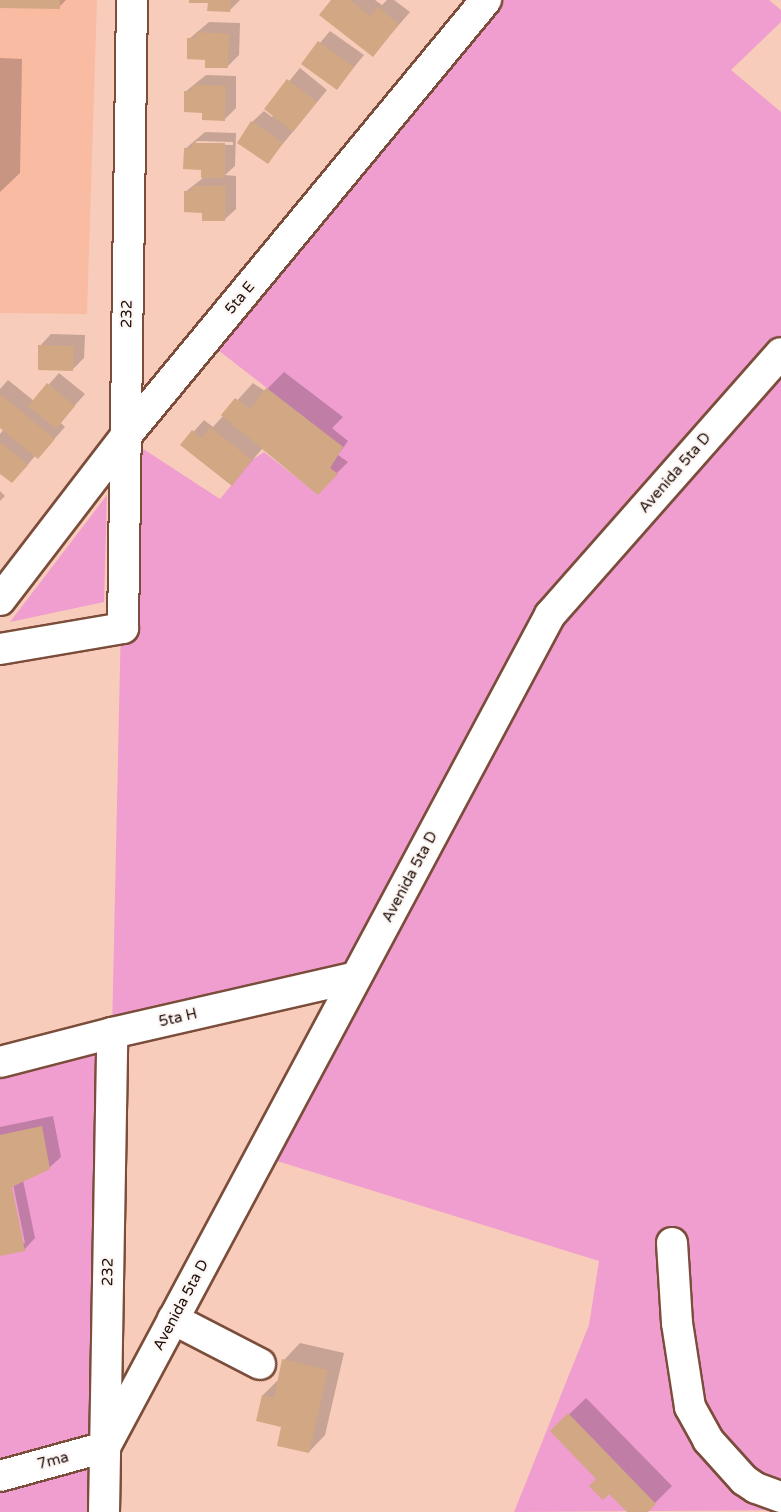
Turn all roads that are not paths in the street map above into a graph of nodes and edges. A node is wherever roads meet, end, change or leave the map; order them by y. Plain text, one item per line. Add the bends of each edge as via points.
1 (132, 0) edge
2 (486, 0) edge
3 (781, 353) edge
4 (125, 437) junction
5 (0, 600) edge
6 (0, 649) edge
7 (356, 977) junction
8 (112, 1033) junction
9 (0, 1062) edge
10 (672, 1243) dead end
11 (173, 1320) junction
12 (260, 1364) dead end
13 (105, 1447) junction
14 (0, 1476) edge
15 (781, 1497) edge
16 (781, 1510) edge
17 (104, 1512) edge
18 (776, 1512) edge

1 - 4 street, 232
2 - 4 street, 5ta E
3 - 7 street, Avenida 5ta D via 550,615
4 - 5 street, 5ta E
4 - 6 street, 232 via 123,628
7 - 8 street, 5ta H
7 - 11 street, Avenida 5ta D
8 - 9 street, 5ta H
8 - 13 street, 232
10 - 15 street via 677,1323 690,1407 708,1440 744,1480
11 - 12 street
11 - 13 street, Avenida 5ta D
13 - 14 street, 7ma
13 - 17 street, 232
16 - 18 street

